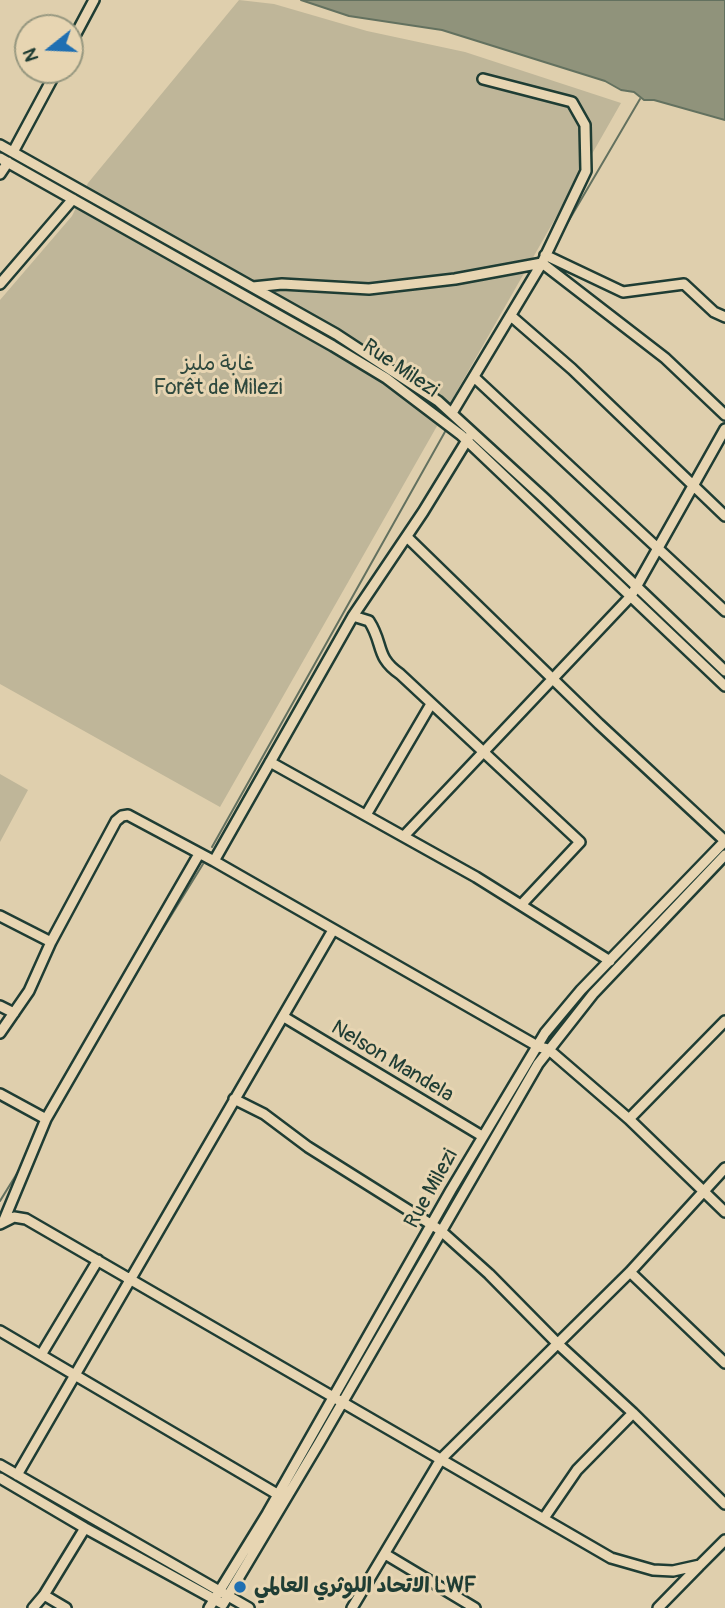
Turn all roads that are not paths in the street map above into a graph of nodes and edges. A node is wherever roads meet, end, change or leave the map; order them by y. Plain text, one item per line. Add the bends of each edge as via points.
1 (94, 0) edge
2 (84, 19) edge
3 (483, 79) dead end
4 (49, 84) edge
5 (0, 145) edge
6 (7, 157) edge
7 (0, 174) edge
8 (73, 199) junction
9 (543, 259) junction
10 (0, 284) edge
11 (253, 287) junction
12 (511, 316) junction
13 (725, 317) edge
14 (474, 377) junction
15 (452, 413) junction
16 (725, 415) edge
17 (725, 429) edge
18 (469, 436) junction
19 (694, 486) junction
20 (725, 516) edge
21 (407, 537) junction
22 (659, 549) junction
23 (634, 592) junction
24 (725, 611) edge
25 (353, 615) junction
26 (725, 671) edge
27 (554, 679) junction
28 (725, 685) edge
29 (431, 704) junction
30 (483, 752) junction
31 (270, 762) junction
32 (366, 815) junction
33 (404, 836) junction
34 (725, 841) edge
35 (199, 853) junction
36 (725, 855) edge
37 (214, 861) junction
38 (521, 905) junction
39 (0, 916) edge
40 (333, 930) junction
41 (51, 943) junction
42 (610, 961) junction
43 (0, 1006) edge
44 (14, 1013) junction
45 (284, 1017) junction
46 (725, 1021) edge
47 (0, 1033) edge
48 (537, 1045) junction
49 (548, 1049) junction
50 (0, 1094) edge
51 (234, 1099) junction
52 (46, 1119) junction
53 (629, 1119) junction
54 (482, 1136) junction
55 (725, 1168) edge
56 (704, 1191) junction
57 (725, 1212) edge
58 (2, 1222) edge
59 (436, 1228) junction
60 (98, 1260) junction
61 (630, 1272) junction
62 (131, 1279) junction
63 (0, 1331) edge
64 (558, 1344) junction
65 (41, 1355) junction
66 (725, 1363) edge
67 (73, 1375) junction
68 (338, 1400) junction
69 (632, 1413) junction
70 (441, 1459) junction
71 (0, 1465) edge
72 (17, 1475) junction
73 (0, 1478) edge
74 (277, 1494) junction
75 (725, 1504) edge
76 (544, 1518) junction
77 (85, 1528) junction
78 (725, 1540) edge
79 (385, 1554) junction
80 (700, 1565) junction
81 (44, 1595) junction
82 (223, 1601) edge
83 (33, 1608) edge
84 (66, 1608) edge
85 (209, 1608) edge
86 (248, 1608) edge
87 (352, 1608) edge
88 (475, 1608) edge
89 (658, 1608) edge

1 - 2 street
3 - 9 street via 572,102 585,125 586,171
4 - 6 street
5 - 6 street, Rue Milezi
6 - 7 street
6 - 8 street, Rue Milezi
6 - 11 street, Rue Milezi
8 - 10 street
8 - 18 street, Rue Milezi via 333,345
9 - 11 street via 455,279 369,289
9 - 12 street
9 - 13 street via 623,292 684,284
9 - 16 street via 665,358
11 - 15 street, Rue Milezi via 398,373
12 - 14 street
12 - 19 street
14 - 15 street
14 - 22 street
15 - 18 street, Rue Milezi
17 - 19 street
18 - 21 street
18 - 23 street, Rue Milezi
19 - 20 street
19 - 22 street
21 - 25 street
21 - 27 street
22 - 23 street
22 - 24 street
23 - 26 street, Rue Milezi
23 - 27 street
23 - 28 street, Rue Milezi
25 - 29 street via 369,621 383,660
25 - 31 street
27 - 30 street
27 - 34 street
29 - 30 street
29 - 32 street
30 - 33 street
30 - 38 street via 580,842
31 - 32 street
31 - 37 street
32 - 33 street
33 - 38 street
34 - 42 street, Rue Milezi
35 - 37 street
35 - 41 street via 128,815 122,816
35 - 52 street
36 - 49 street, Rue Milezi via 593,993
37 - 40 street
38 - 42 street
39 - 41 street
40 - 45 street
40 - 48 street
41 - 44 street
42 - 48 street, Rue Milezi
43 - 44 street
44 - 47 street
45 - 51 street
45 - 54 street, Nelson Mandela
46 - 53 street
48 - 49 street
48 - 54 street, Rue Milezi
49 - 53 street
49 - 59 street, Rue Milezi
50 - 52 street
51 - 59 street via 264,1114
51 - 62 street
52 - 58 street
53 - 56 street
54 - 59 street, Rue Milezi
55 - 56 street
56 - 57 street
56 - 61 street
58 - 60 street via 26,1219
59 - 64 street
59 - 68 street, Rue Milezi
60 - 62 street
60 - 65 street
61 - 64 street
61 - 66 street
62 - 67 street
62 - 68 street
63 - 65 street
64 - 69 street
64 - 70 street
65 - 67 street
67 - 72 street
67 - 74 street
68 - 70 street
68 - 74 street, Rue Milezi
68 - 82 street, Rue Milezi
69 - 75 street
69 - 76 street via 577,1470
70 - 76 street
70 - 79 street
71 - 72 street
72 - 82 street via 165,1561
73 - 77 street
74 - 82 street, Rue Milezi
76 - 80 street via 595,1550 636,1566 673,1571
77 - 81 street
77 - 82 street
78 - 80 street
79 - 87 street
79 - 88 street
80 - 89 street
81 - 83 street
81 - 84 street
82 - 85 street
82 - 86 street

